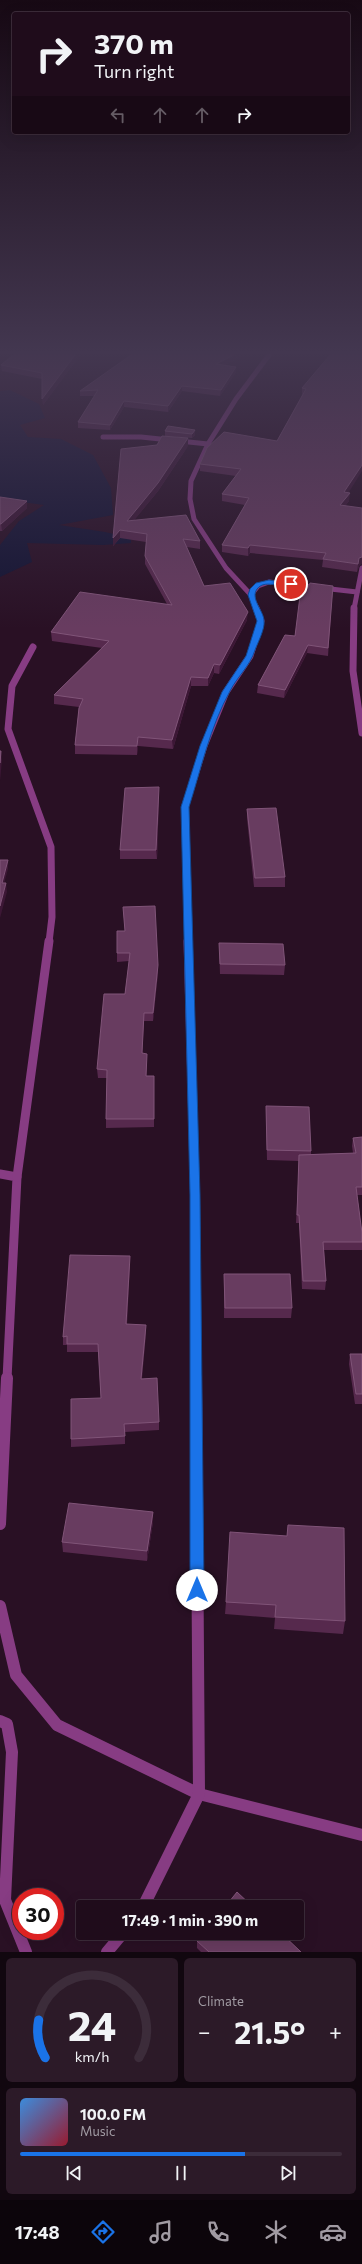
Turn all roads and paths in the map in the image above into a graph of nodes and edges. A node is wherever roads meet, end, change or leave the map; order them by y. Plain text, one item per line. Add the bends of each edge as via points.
1 (207, 446) edge
2 (362, 568) edge
3 (360, 581) edge
4 (357, 592) junction
5 (251, 595) junction
6 (32, 647) dead end
7 (362, 733) edge
8 (0, 1174) edge
9 (17, 1177) junction
10 (0, 1524) edge
11 (0, 1606) edge
12 (0, 1721) edge
13 (199, 1794) junction
14 (362, 1835) edge
15 (146, 1900) edge
16 (117, 1940) edge
17 (26, 1952) edge
18 (107, 1952) edge

1 - 5 street via 191,481 190,499 194,519 226,568
2 - 3 street
3 - 4 street
4 - 5 street via 269,582 258,584
4 - 7 street via 350,640
5 - 13 street via 261,621 259,628 250,656 226,692 204,746 185,807 195,1195
6 - 9 street via 12,686 8,729 51,847 52,917
8 - 9 street
9 - 10 street
11 - 13 street via 16,1675 57,1725
12 - 17 street via 7,1724 12,1752 5,1900
13 - 14 street
13 - 15 street
16 - 18 street

